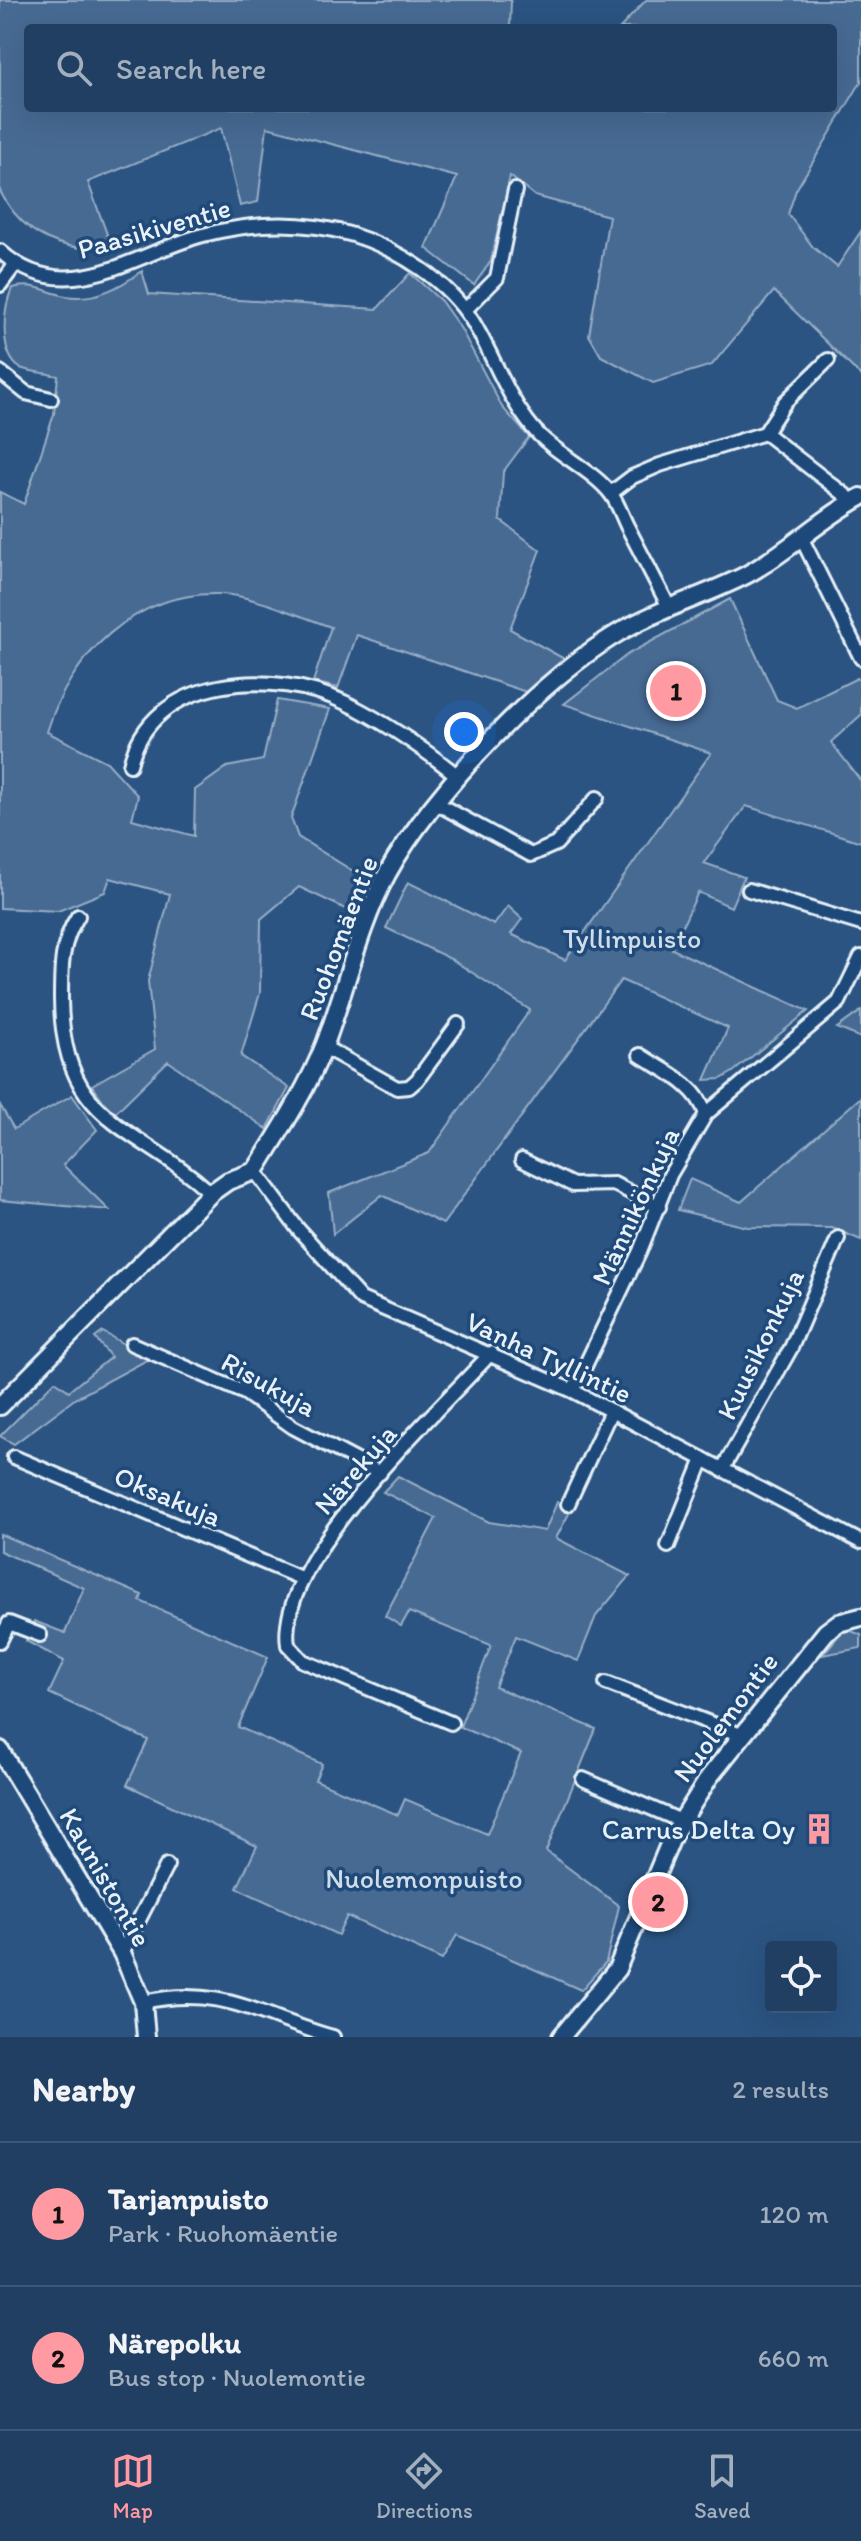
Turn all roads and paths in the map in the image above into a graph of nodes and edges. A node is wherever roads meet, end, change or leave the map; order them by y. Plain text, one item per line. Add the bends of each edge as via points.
1 (515, 190) dead end
2 (0, 251) edge
3 (15, 265) junction
4 (0, 285) edge
5 (465, 310) junction
6 (828, 360) dead end
7 (0, 372) edge
8 (51, 399) dead end
9 (765, 433) junction
10 (611, 493) junction
11 (857, 499) edge
12 (802, 539) junction
13 (669, 607) junction
14 (861, 658) edge
15 (130, 765) dead end
16 (458, 776) junction
17 (597, 798) dead end
18 (436, 803) junction
19 (749, 890) dead end
20 (78, 916) dead end
21 (861, 924) edge
22 (861, 957) edge
23 (458, 1024) dead end
24 (324, 1047) junction
25 (640, 1055) dead end
26 (706, 1114) junction
27 (522, 1160) dead end
28 (255, 1171) junction
29 (211, 1193) junction
30 (659, 1207) junction
31 (838, 1238) dead end
32 (132, 1344) dead end
33 (491, 1353) junction
34 (573, 1391) junction
35 (0, 1406) edge
36 (611, 1411) junction
37 (14, 1457) dead end
38 (703, 1459) junction
39 (722, 1470) junction
40 (380, 1473) junction
41 (568, 1504) dead end
42 (861, 1542) edge
43 (668, 1546) dead end
44 (303, 1579) junction
45 (861, 1617) edge
46 (4, 1621) edge
47 (40, 1635) dead end
48 (0, 1641) edge
49 (606, 1683) dead end
50 (451, 1723) dead end
51 (741, 1735) junction
52 (0, 1750) edge
53 (583, 1779) dead end
54 (681, 1821) junction
55 (167, 1865) dead end
56 (122, 1953) junction
57 (143, 2002) junction
58 (146, 2037) edge
59 (333, 2037) edge
60 (561, 2037) edge

1 - 5 street via 497,278
2 - 3 street, Paasikiventie
3 - 4 street
3 - 5 street, Paasikiventie via 46,275 97,276 190,238 227,229 266,223 313,226 395,252
5 - 10 street, Paasikiventie via 512,400 534,430
6 - 9 street via 785,402
7 - 8 street via 26,393
9 - 10 street via 660,465
9 - 11 street
10 - 13 street, Paasikiventie
11 - 12 street, Ruohomäentie
12 - 13 street, Ruohomäentie via 745,575
12 - 14 street
13 - 16 street, Ruohomäentie via 589,651
15 - 16 street via 145,729 184,696 238,684 271,685 344,702
16 - 18 street, Ruohomäentie
17 - 18 street via 556,844 531,855
18 - 24 street, Ruohomäentie via 400,851 373,902
19 - 21 street
20 - 29 street via 65,935 61,958 63,1038 73,1067 101,1115
22 - 26 street, Männikönkuja via 839,1002
23 - 24 street via 409,1087 397,1088
24 - 28 street, Ruohomäentie
25 - 26 street via 688,1086 701,1098
26 - 30 street, Männikönkuja via 670,1175
27 - 30 street via 573,1185 614,1184
28 - 29 street
28 - 33 street, Vanha Tyllintie via 361,1299
29 - 35 street
30 - 34 street, Männikönkuja
31 - 39 street, Kuusikonkuja via 791,1348
32 - 40 street, Risukuja via 245,1393 293,1427
33 - 34 street, Vanha Tyllintie
33 - 40 street, Närekuja
34 - 36 street, Vanha Tyllintie
36 - 38 street, Vanha Tyllintie
36 - 41 street
37 - 44 street, Oksakuja
38 - 39 street, Vanha Tyllintie
38 - 43 street
39 - 42 street, Vanha Tyllintie
40 - 44 street, Närekuja via 339,1518
44 - 50 street, Närekuja via 286,1631 296,1655
45 - 51 street, Nuolemontie via 826,1632
46 - 47 street
46 - 48 street
49 - 51 street
51 - 54 street, Nuolemontie
52 - 56 street, Kaunistontie
53 - 54 street
54 - 60 street, Nuolemontie via 617,1969
55 - 56 street
56 - 57 street, Kaunistontie
57 - 58 street, Kaunistontie
57 - 59 street via 202,1995 262,2010

